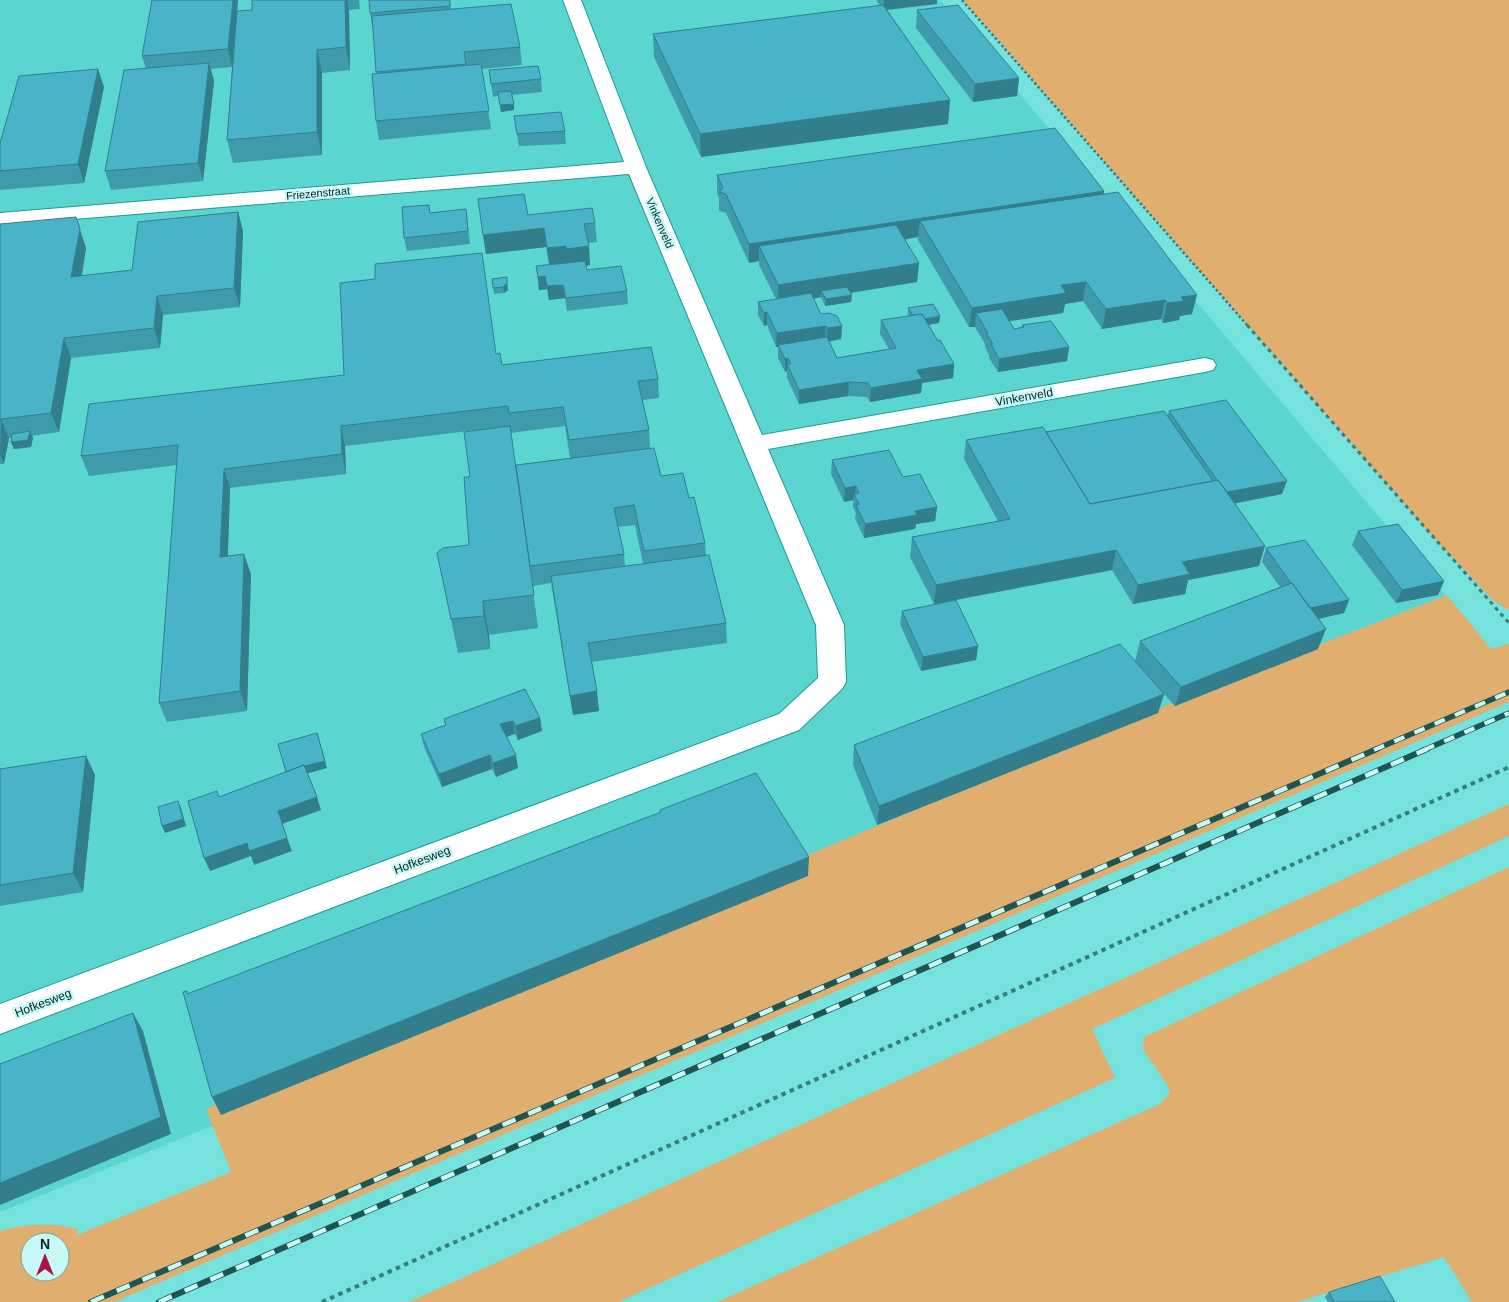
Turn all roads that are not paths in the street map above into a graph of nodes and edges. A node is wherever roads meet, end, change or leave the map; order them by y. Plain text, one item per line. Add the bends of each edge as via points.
1 (572, 0) edge
2 (636, 166) junction
3 (0, 219) edge
4 (1205, 366) dead end
5 (754, 444) junction
6 (832, 682) joint
7 (0, 1019) edge

1 - 2 street, Vinkenveld
2 - 3 street, Friezenstraat
2 - 5 street, Vinkenveld
4 - 5 street, Vinkenveld
5 - 6 street, Vinkenveld via 830,625
6 - 7 street, Hofkesweg via 789,722

